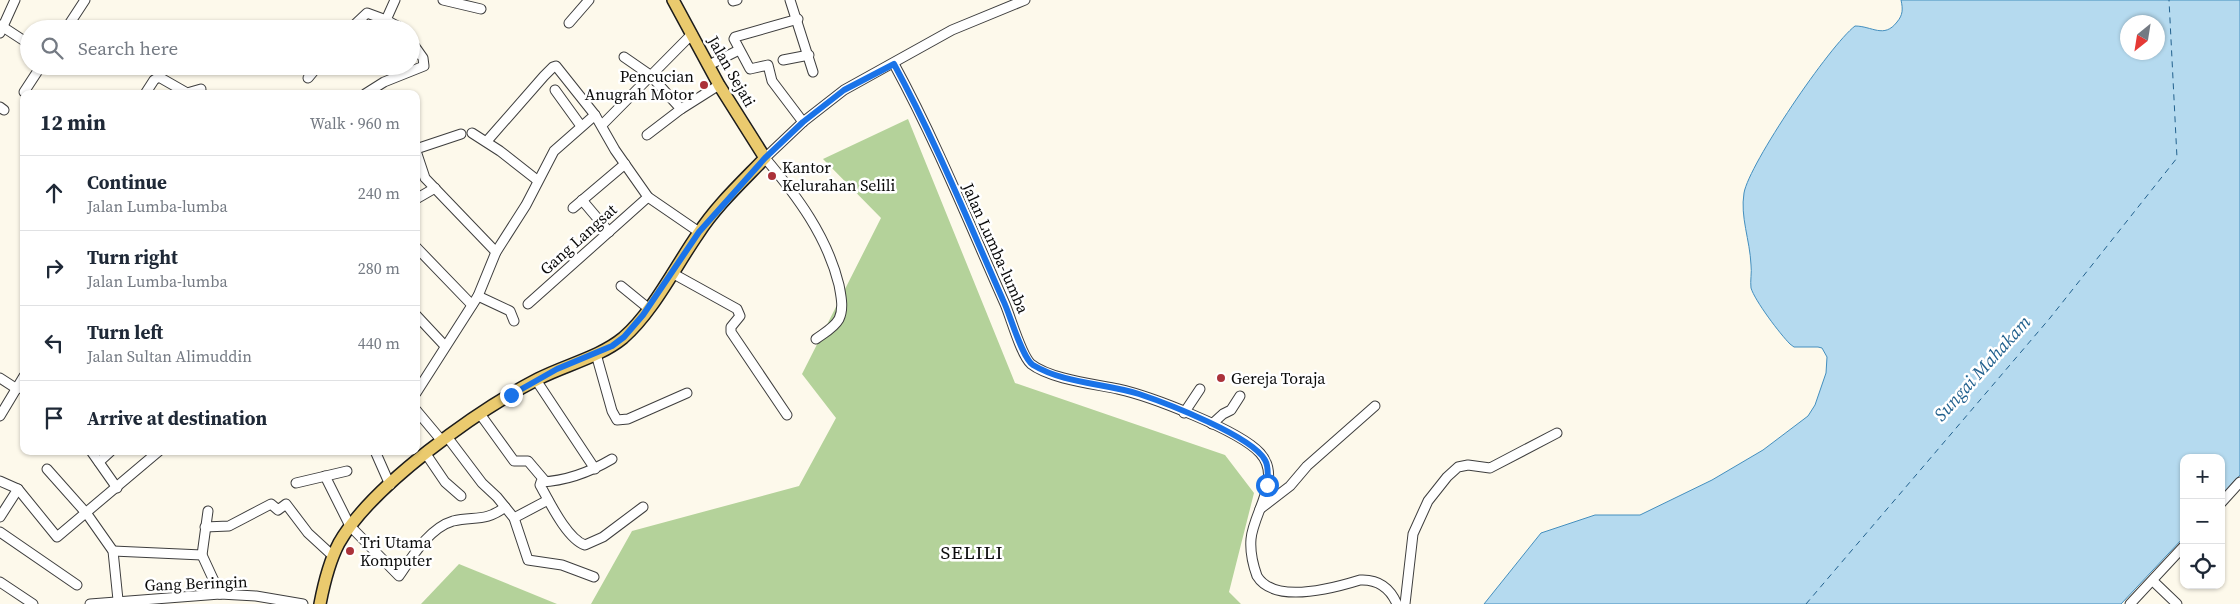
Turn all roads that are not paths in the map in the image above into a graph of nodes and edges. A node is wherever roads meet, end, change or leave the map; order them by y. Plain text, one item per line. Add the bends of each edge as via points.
1 (16, 0) edge
2 (85, 0) edge
3 (395, 0) edge
4 (443, 0) edge
5 (589, 0) edge
6 (673, 0) edge
7 (1026, 0) edge
8 (794, 1) edge
9 (481, 9) dead end
10 (798, 19) junction
11 (72, 20) edge
12 (360, 20) edge
13 (386, 20) joint
14 (569, 23) dead end
15 (1, 28) edge
16 (692, 34) junction
17 (20, 39) edge
18 (739, 50) junction
19 (420, 54) edge
20 (809, 56) junction
21 (624, 57) dead end
22 (783, 60) dead end
23 (894, 64) junction
24 (709, 65) junction
25 (420, 68) edge
26 (813, 72) dead end
27 (36, 75) edge
28 (310, 75) edge
29 (402, 75) edge
30 (650, 75) junction
31 (308, 78) dead end
32 (719, 85) junction
33 (25, 90) edge
34 (148, 90) edge
35 (180, 90) edge
36 (371, 90) edge
37 (555, 90) dead end
38 (681, 109) junction
39 (595, 115) junction
40 (803, 122) junction
41 (602, 124) junction
42 (581, 126) junction
43 (472, 133) dead end
44 (461, 134) dead end
45 (647, 136) dead end
46 (487, 142) junction
47 (420, 149) edge
48 (765, 158) junction
49 (420, 161) edge
50 (625, 164) junction
51 (537, 180) junction
52 (435, 188) junction
53 (420, 197) edge
54 (648, 197) junction
55 (582, 200) junction
56 (573, 208) dead end
57 (608, 232) junction
58 (699, 232) junction
59 (420, 251) edge
60 (496, 252) junction
61 (672, 273) junction
62 (621, 286) dead end
63 (478, 296) junction
64 (528, 304) dead end
65 (472, 305) junction
66 (648, 308) junction
67 (420, 319) edge
68 (514, 321) dead end
69 (816, 340) dead end
70 (445, 346) junction
71 (596, 354) junction
72 (0, 378) edge
73 (536, 380) junction
74 (20, 383) edge
75 (420, 387) edge
76 (17, 389) junction
77 (1200, 389) dead end
78 (687, 393) dead end
79 (1240, 396) dead end
80 (1375, 406) dead end
81 (1184, 413) junction
82 (420, 414) edge
83 (480, 414) junction
84 (787, 414) dead end
85 (0, 416) edge
86 (1212, 424) junction
87 (1557, 433) dead end
88 (445, 439) junction
89 (426, 454) junction
90 (94, 455) edge
91 (107, 455) edge
92 (155, 455) edge
93 (377, 455) edge
94 (612, 459) dead end
95 (99, 462) junction
96 (47, 469) dead end
97 (595, 469) junction
98 (347, 471) dead end
99 (325, 476) junction
100 (0, 481) edge
101 (545, 482) junction
102 (2240, 482) edge
103 (296, 483) dead end
104 (390, 485) junction
105 (118, 488) junction
106 (18, 489) junction
107 (461, 496) dead end
108 (2225, 499) edge
109 (548, 500) junction
110 (505, 507) junction
111 (643, 507) dead end
112 (1260, 509) junction
113 (208, 511) dead end
114 (86, 514) junction
115 (0, 517) edge
116 (514, 518) junction
117 (350, 526) junction
118 (205, 527) junction
119 (0, 532) edge
120 (113, 551) junction
121 (2180, 551) edge
122 (202, 555) junction
123 (333, 556) junction
124 (594, 577) dead end
125 (2153, 581) junction
126 (1, 584) edge
127 (77, 585) dead end
128 (220, 594) junction
129 (118, 600) junction
130 (33, 604) edge
131 (90, 604) edge
132 (303, 604) edge
133 (320, 604) edge
134 (1397, 604) edge
135 (1404, 604) edge
136 (2130, 604) edge
137 (2177, 604) edge

1 - 15 street
2 - 11 street
3 - 13 street
4 - 9 street
5 - 14 street
6 - 16 main road, Jalan Sejati
7 - 23 street via 952,30
8 - 10 street
10 - 18 street via 734,36
10 - 20 street
12 - 13 street via 367,13
15 - 17 street
16 - 24 main road, Jalan Sejati
16 - 30 street
18 - 24 street
18 - 40 street via 750,69 768,65 772,80
19 - 25 street via 424,66
20 - 22 street
20 - 26 street
21 - 30 street
23 - 40 street via 844,90
23 - 81 street, Jalan Lumba-lumba via 937,150 1031,364 1058,375 1138,394
24 - 32 main road, Jalan Sejati
27 - 33 street
28 - 31 street
29 - 36 street
30 - 38 street
30 - 41 street
32 - 38 street
32 - 48 main road, Jalan Sejati
34 - 35 street via 158,77
37 - 42 street
38 - 45 street
39 - 41 street
39 - 42 street
39 - 46 street via 559,68 553,67
40 - 48 street
41 - 50 street
42 - 51 street via 554,150
43 - 46 street
44 - 47 street
46 - 51 street
48 - 58 main road
48 - 69 street via 796,196 833,263 842,308 833,326
49 - 52 street via 426,178
50 - 54 street
50 - 55 street
51 - 60 street via 526,205
52 - 53 street
52 - 60 street
54 - 57 street, Gang Langsat
54 - 58 street
55 - 56 street
55 - 57 street
57 - 64 street, Gang Langsat
58 - 61 main road
59 - 65 street
60 - 63 street
61 - 66 main road
61 - 84 street via 737,309 740,316 731,332
62 - 66 street
63 - 65 street
63 - 68 street via 510,311
65 - 70 street
66 - 71 main road via 624,337
67 - 70 street
70 - 75 street
71 - 73 main road
71 - 78 street via 617,420 628,419
72 - 76 street
73 - 83 main road
73 - 97 street
74 - 76 street
76 - 85 street
77 - 81 street
79 - 86 street via 1231,410
80 - 112 street via 1307,466 1290,486
81 - 86 street, Jalan Lumba-lumba
82 - 88 street
83 - 88 main road
83 - 101 street via 514,461 528,461
86 - 112 street, Jalan Lumba-lumba via 1247,442 1265,460 1267,485
87 - 135 street via 1490,468 1458,467 1447,478 1428,501 1413,534
88 - 89 main road
88 - 110 street
89 - 104 main road
89 - 107 street via 445,482
90 - 95 street
91 - 95 street
92 - 105 street
93 - 104 street
94 - 97 street
95 - 105 street
96 - 114 street
97 - 101 street
98 - 99 street
99 - 103 street
99 - 117 street
100 - 106 street
101 - 109 street via 540,484
102 - 108 street
104 - 117 main road
105 - 114 street
106 - 114 street via 57,537
106 - 115 street
109 - 111 street via 574,537 585,545 602,537
109 - 116 street
110 - 116 street
110 - 117 street via 495,515 454,521 442,527 399,576
112 - 134 street, Jalan Lumba-lumba via 1251,539 1251,551 1258,578 1266,589 1278,597 1301,599 1368,580 1382,584
113 - 118 street
114 - 120 street
116 - 124 street via 528,560 562,565
117 - 123 main road
118 - 122 street
118 - 123 street via 229,526 271,504 278,510 286,504 308,533
119 - 127 street
120 - 122 street
120 - 129 street
121 - 125 street
122 - 128 street
123 - 133 main road
125 - 136 street
125 - 137 street
126 - 130 street
128 - 129 street, Gang Beringin
128 - 132 street, Gang Beringin
129 - 131 street, Gang Beringin

